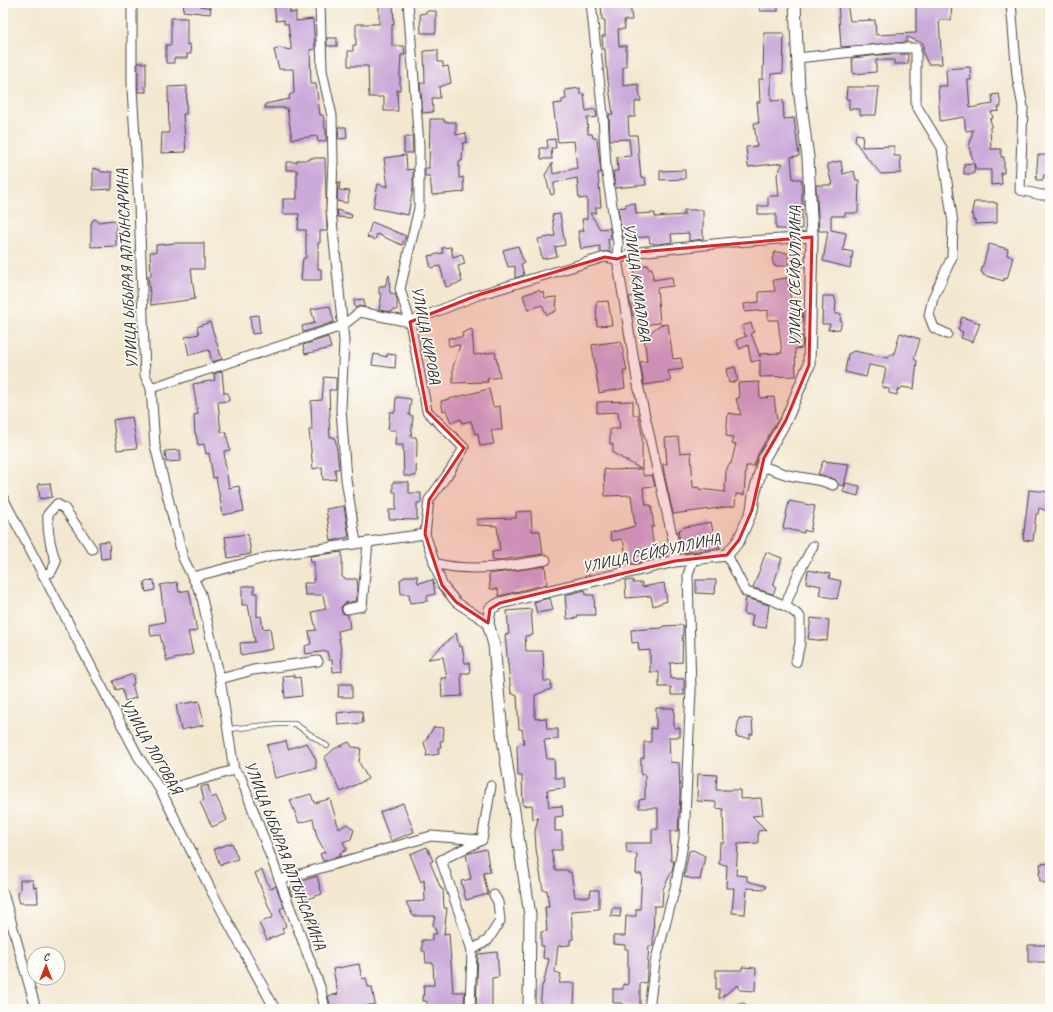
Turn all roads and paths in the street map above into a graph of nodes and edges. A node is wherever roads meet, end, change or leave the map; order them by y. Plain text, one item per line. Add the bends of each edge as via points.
1 (132, 3) edge
2 (320, 3) edge
3 (408, 3) edge
4 (591, 3) edge
5 (796, 3) edge
6 (1011, 3) edge
7 (798, 58) junction
8 (1050, 195) edge
9 (812, 237) junction
10 (616, 259) junction
11 (410, 322) junction
12 (342, 326) junction
13 (947, 334) dead end
14 (151, 388) junction
15 (762, 466) junction
16 (834, 485) dead end
17 (3, 498) edge
18 (425, 534) junction
19 (368, 542) junction
20 (356, 543) junction
21 (813, 546) dead end
22 (92, 549) dead end
23 (727, 555) junction
24 (693, 559) junction
25 (546, 560) dead end
26 (675, 561) junction
27 (434, 563) junction
28 (43, 575) junction
29 (193, 577) junction
30 (785, 606) junction
31 (348, 609) dead end
32 (488, 623) junction
33 (318, 661) dead end
34 (796, 662) dead end
35 (220, 679) junction
36 (229, 729) junction
37 (327, 746) dead end
38 (234, 770) junction
39 (491, 786) dead end
40 (161, 791) junction
41 (482, 840) junction
42 (280, 880) junction
43 (3, 893) edge
44 (494, 895) dead end
45 (472, 950) junction
46 (36, 1009) edge
47 (275, 1009) edge
48 (324, 1009) edge
49 (470, 1009) edge
50 (529, 1009) edge
51 (649, 1009) edge

1 - 14 street, УЛИЦА ЫБЫРАЯ АЛТЫНСАРИНА via 132,88 145,374
2 - 12 street via 322,71 332,116 331,210
3 - 11 street, УЛИЦА КИРОВА via 419,144 419,208 400,289
4 - 10 street, УЛИЦА КАМАЛОВА via 606,168 618,243
5 - 7 street, УЛИЦА СЕЙФУЛЛИНА
6 - 8 street via 1017,76 1023,107 1020,190
7 - 9 street, УЛИЦА СЕЙФУЛЛИНА via 799,89 808,158
7 - 13 street via 890,48 916,48 916,105 942,148 953,223 952,257 933,298 929,316 934,328
9 - 10 street via 647,251
9 - 15 street, УЛИЦА СЕЙФУЛЛИНА via 809,364 786,420
10 - 11 street via 605,257 485,293
10 - 26 street, УЛИЦА КАМАЛОВА via 638,385 674,544
11 - 12 street via 360,312
11 - 18 street, УЛИЦА КИРОВА via 427,411 464,448 429,500
12 - 14 street
12 - 20 street via 344,341 341,408 346,479
14 - 29 street, УЛИЦА ЫБЫРАЯ АЛТЫНСАРИНА via 155,446 183,558
15 - 16 street via 788,475
15 - 23 street, УЛИЦА СЕЙФУЛЛИНА via 752,510 739,540
17 - 28 street, УЛИЦА ЛОГОВАЯ
18 - 19 street
18 - 27 street, УЛИЦА КИРОВА
19 - 20 street
19 - 31 street via 362,606
20 - 29 street via 276,555
21 - 30 street
22 - 28 street via 65,509 57,504 48,514 47,530 56,562 51,572
23 - 24 street, УЛИЦА СЕЙФУЛЛИНА
23 - 30 street via 746,592
24 - 26 street, УЛИЦА СЕЙФУЛЛИНА
24 - 51 street via 688,575 691,690 684,838 676,884 655,963
25 - 27 street via 465,568
26 - 32 street, УЛИЦА СЕЙФУЛЛИНА via 500,603 490,609
27 - 32 street, УЛИЦА КИРОВА via 442,585 456,602
28 - 40 street, УЛИЦА ЛОГОВАЯ via 138,756
29 - 35 street, УЛИЦА ЫБЫРАЯ АЛТЫНСАРИНА via 201,594
30 - 34 street via 800,617 800,643
32 - 50 street via 494,645 502,733 530,915
33 - 35 street via 253,670
35 - 36 street, УЛИЦА ЫБЫРАЯ АЛТЫНСАРИНА
36 - 37 lane via 295,724
36 - 38 street, УЛИЦА ЫБЫРАЯ АЛТЫНСАРИНА
38 - 40 street
38 - 42 street, УЛИЦА ЫБЫРАЯ АЛТЫНСАРИНА via 241,778
39 - 41 street
40 - 47 street, УЛИЦА ЛОГОВАЯ
41 - 42 street via 432,836
41 - 45 street via 441,860
42 - 48 street, УЛИЦА ЫБЫРАЯ АЛТЫНСАРИНА via 320,987
43 - 46 street
44 - 45 street via 498,902 500,921 488,940
45 - 49 street

